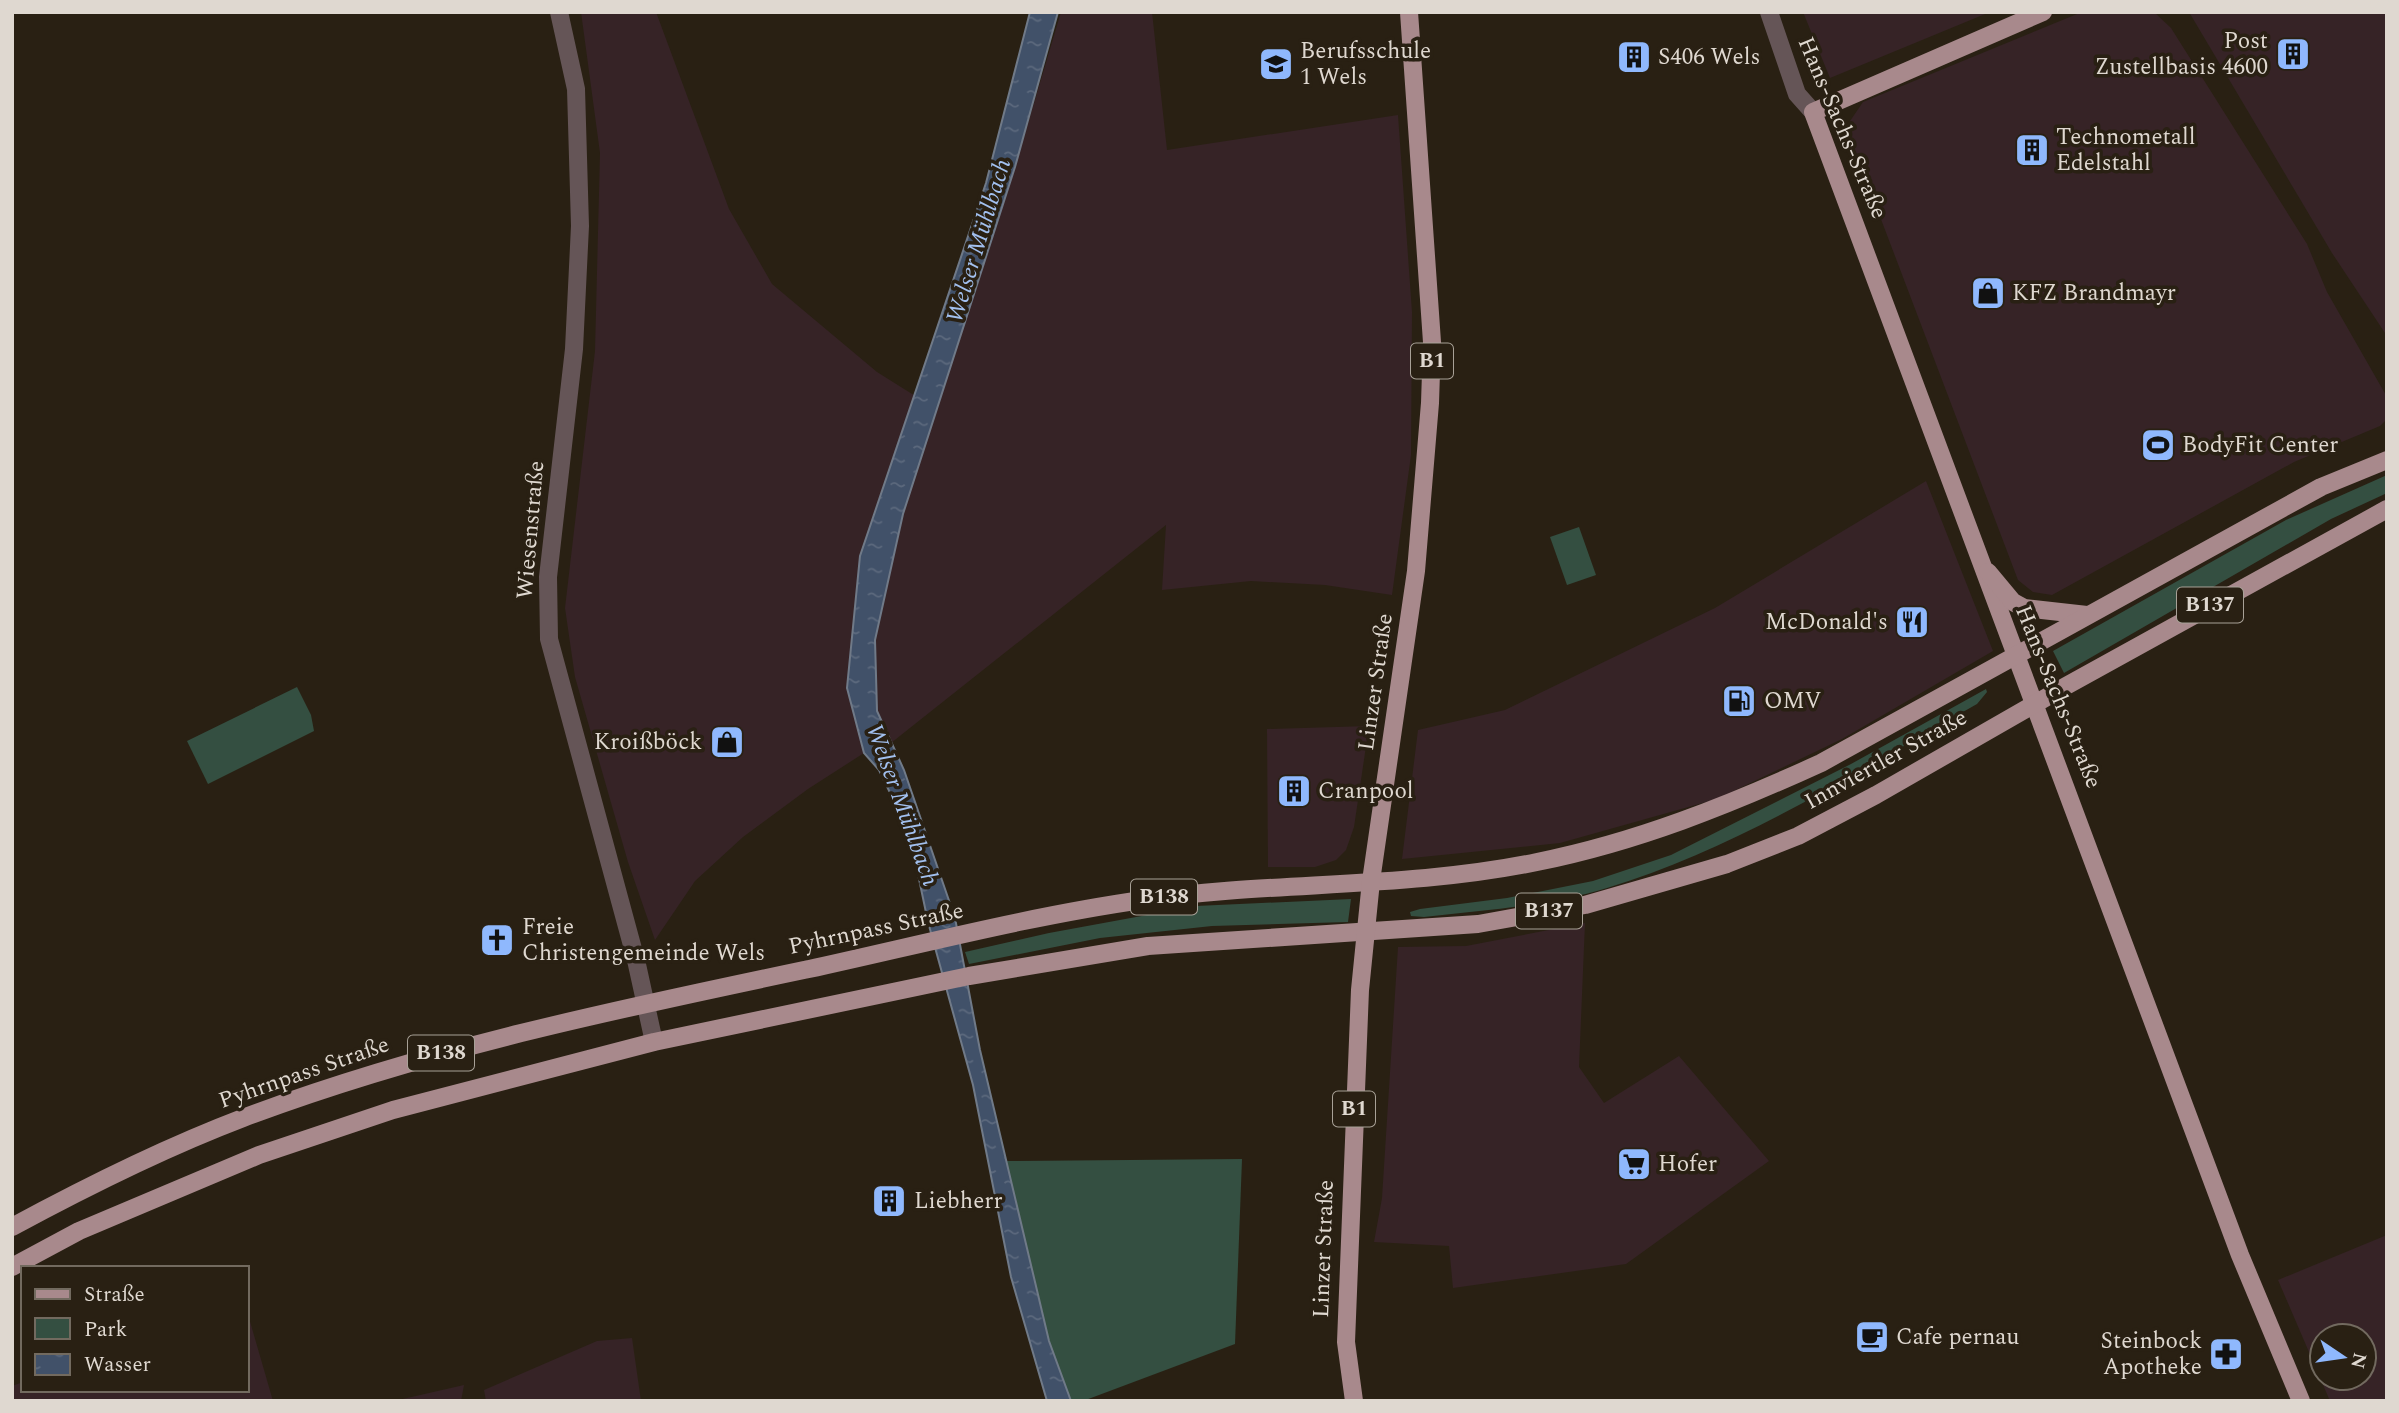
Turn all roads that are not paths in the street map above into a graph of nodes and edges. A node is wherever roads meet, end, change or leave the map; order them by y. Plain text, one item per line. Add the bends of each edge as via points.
1 (559, 12) edge
2 (1409, 12) edge
3 (1769, 12) edge
4 (2043, 12) edge
5 (1813, 111) junction
6 (2387, 460) edge
7 (2387, 509) edge
8 (1979, 562) junction
9 (2087, 615) junction
10 (2014, 655) junction
11 (2035, 704) junction
12 (1371, 881) junction
13 (1366, 933) junction
14 (646, 1003) junction
15 (654, 1042) junction
16 (12, 1227) edge
17 (12, 1267) edge
18 (1354, 1401) edge
19 (2301, 1401) edge

1 - 14 street, Wiesenstraße via 576,89 580,226 574,349 548,577 549,639
2 - 12 main road, Linzer Straße / B1 via 1432,342 1430,403 1416,571
3 - 5 street, Hans-Sachs-Straße via 1797,94
4 - 5 main road
5 - 8 main road, Hans-Sachs-Straße
6 - 9 main road, Innviertler Straße / B137 via 2321,487
7 - 11 main road, Innviertler Straße / B137
8 - 9 main road via 2024,608
8 - 10 main road, Hans-Sachs-Straße
9 - 10 main road, Innviertler Straße / B137
10 - 11 main road, Hans-Sachs-Straße
10 - 12 main road, Innviertler Straße / B137 via 1821,763 1694,818 1536,862
11 - 13 main road, Innviertler Straße / B137 via 1876,796 1798,836 1727,864 1585,905 1478,924
11 - 19 main road, Hans-Sachs-Straße via 2240,1255
12 - 13 main road, Linzer Straße / B1
12 - 14 main road, Pyhrnpass Straße / B138 via 1231,889 1138,901
13 - 15 main road, B138 via 1147,946 969,976
13 - 18 main road, Linzer Straße / B1 via 1346,1342
14 - 15 street, Wiesenstraße
14 - 16 main road, Pyhrnpass Straße / B138 via 418,1059 241,1119
15 - 17 main road, B138 via 393,1110 259,1155 79,1231

